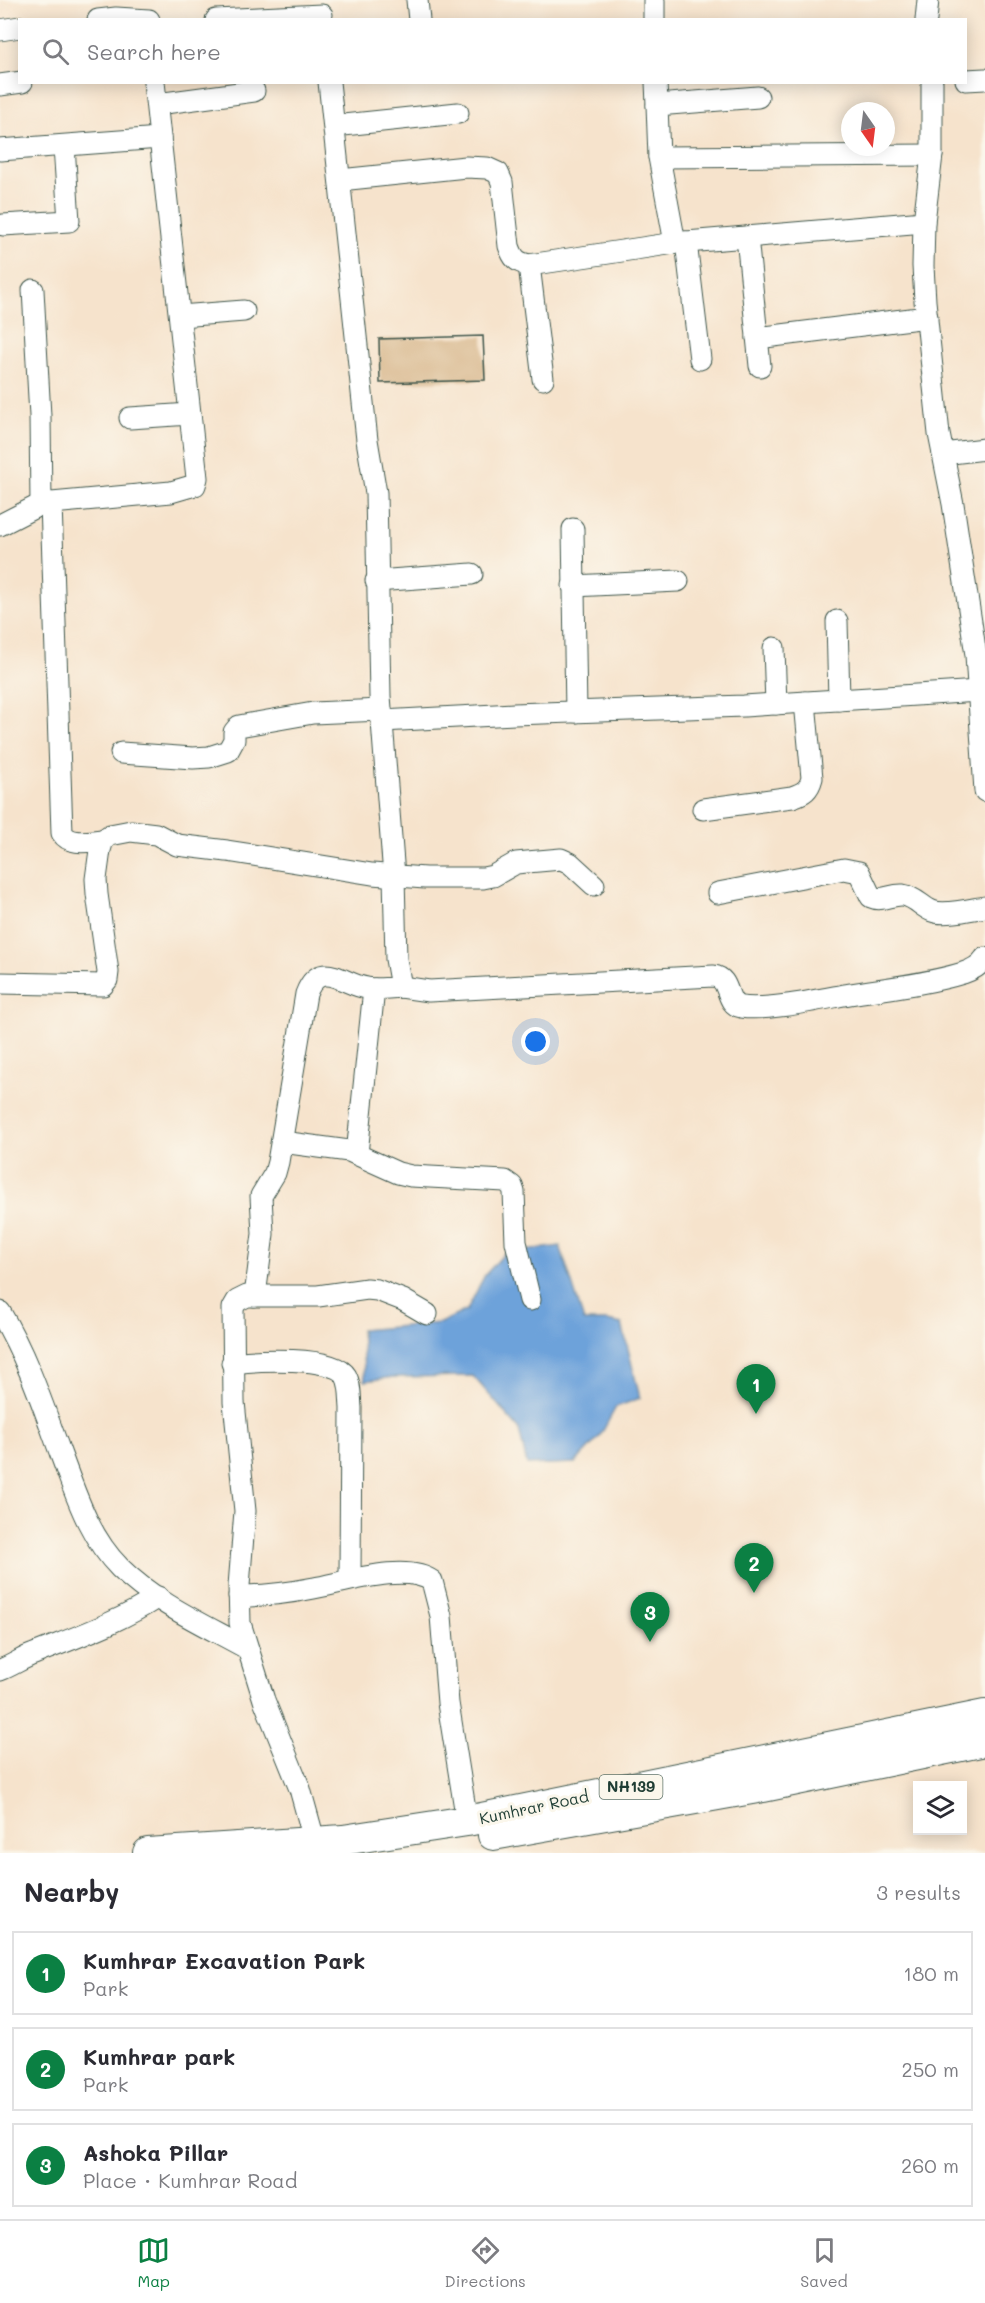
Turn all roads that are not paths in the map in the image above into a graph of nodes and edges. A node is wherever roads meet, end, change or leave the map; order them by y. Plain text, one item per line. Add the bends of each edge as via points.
1 (153, 0) edge
2 (417, 0) edge
3 (654, 0) edge
4 (928, 0) edge
5 (321, 12) edge
6 (146, 18) edge
7 (242, 18) edge
8 (419, 18) edge
9 (654, 18) edge
10 (926, 18) edge
11 (18, 27) edge
12 (0, 30) edge
13 (985, 79) edge
14 (967, 80) edge
15 (18, 83) edge
16 (329, 84) edge
17 (656, 84) edge
18 (932, 84) edge
19 (0, 85) edge
20 (254, 91) dead end
21 (156, 93) edge
22 (758, 97) dead end
23 (657, 105) junction
24 (458, 113) dead end
25 (334, 126) junction
26 (160, 138) junction
27 (64, 146) junction
28 (0, 150) edge
29 (932, 154) junction
30 (659, 157) junction
31 (340, 180) junction
32 (924, 222) junction
33 (3, 225) dead end
34 (747, 237) junction
35 (680, 243) junction
36 (529, 265) junction
37 (33, 290) dead end
38 (244, 311) dead end
39 (180, 316) junction
40 (927, 317) junction
41 (757, 338) junction
42 (699, 359) dead end
43 (760, 366) dead end
44 (543, 379) dead end
45 (190, 414) junction
46 (130, 418) dead end
47 (985, 449) edge
48 (943, 454) junction
49 (46, 503) junction
50 (0, 525) edge
51 (573, 529) dead end
52 (472, 574) dead end
53 (376, 581) junction
54 (678, 581) dead end
55 (573, 586) junction
56 (837, 621) dead end
57 (774, 648) dead end
58 (980, 655) edge
59 (979, 692) junction
60 (839, 700) junction
61 (805, 702) junction
62 (776, 704) junction
63 (576, 712) junction
64 (381, 716) junction
65 (121, 753) dead end
66 (985, 791) edge
67 (703, 809) dead end
68 (103, 840) junction
69 (394, 876) junction
70 (594, 885) dead end
71 (718, 893) dead end
72 (985, 907) edge
73 (985, 958) edge
74 (0, 983) edge
75 (401, 987) junction
76 (374, 989) junction
77 (282, 1142) junction
78 (357, 1154) junction
79 (255, 1296) junction
80 (530, 1300) dead end
81 (0, 1312) edge
82 (427, 1314) dead end
83 (232, 1363) junction
84 (350, 1579) junction
85 (239, 1596) junction
86 (158, 1598) junction
87 (248, 1649) junction
88 (0, 1670) edge
89 (981, 1729) edge
90 (467, 1821) junction
91 (315, 1843) junction
92 (148, 1853) edge
93 (377, 1853) edge

1 - 6 street
2 - 8 street
3 - 9 street
4 - 10 street
5 - 7 street
11 - 12 street
13 - 14 street
15 - 19 street
16 - 25 street
17 - 23 street
18 - 29 street
20 - 21 street
21 - 26 street
22 - 23 street
23 - 30 street
24 - 25 street
25 - 31 street
26 - 27 street
26 - 39 street
27 - 28 street
27 - 33 street via 69,221
29 - 30 street
29 - 32 street
30 - 35 street
31 - 36 street via 446,168 487,168 498,173 502,182 512,256 518,263
31 - 53 street via 376,493
32 - 34 street
32 - 40 street
34 - 35 street
34 - 41 street
35 - 36 street
35 - 42 street
36 - 44 street
37 - 49 street
38 - 39 street
39 - 45 street
40 - 41 street
40 - 48 street
41 - 43 street
45 - 46 street
45 - 49 street via 198,478 195,485 171,492
47 - 48 street
48 - 58 street
49 - 50 street
49 - 68 street via 62,833 73,841
51 - 55 street
52 - 53 street
53 - 64 street
54 - 55 street
55 - 63 street
56 - 60 street
57 - 62 street
58 - 59 street
59 - 60 street
59 - 66 street
60 - 61 street
61 - 62 street
61 - 67 street via 810,787 792,796
62 - 63 street
63 - 64 street
64 - 65 street via 313,713 239,726 228,752 209,757
64 - 69 street
68 - 69 street via 110,835 144,831 177,845
68 - 74 street via 96,879 107,980 103,985 70,986
69 - 70 street via 483,878 516,863 561,859
69 - 75 street via 396,959
71 - 72 street via 844,869 860,872 871,897 878,900 906,895 940,913
73 - 75 street via 963,973 930,980 751,1007 732,1001 725,981 713,976 429,990
75 - 76 street
76 - 77 street via 331,974 310,982
76 - 78 street
77 - 78 street
77 - 79 street via 275,1173 261,1196 263,1234
78 - 80 street via 411,1176 505,1181 512,1186 516,1242
79 - 82 street via 318,1296 377,1290
79 - 83 street via 237,1301 233,1308
81 - 86 street via 22,1352 89,1525 119,1568
83 - 84 street via 313,1363 339,1368 346,1375 351,1408
83 - 85 street via 244,1511
84 - 85 street via 279,1594
84 - 90 street via 417,1574 432,1581 441,1616 448,1703
85 - 87 street via 240,1623
86 - 87 street
86 - 88 street
87 - 91 street via 300,1789
89 - 90 highway, Kumhrar Road / NH139
89 - 93 highway, Kumhrar Road / NH139 via 764,1787
90 - 91 highway, Kumhrar Road / NH139
91 - 92 highway, Kumhrar Road / NH139

